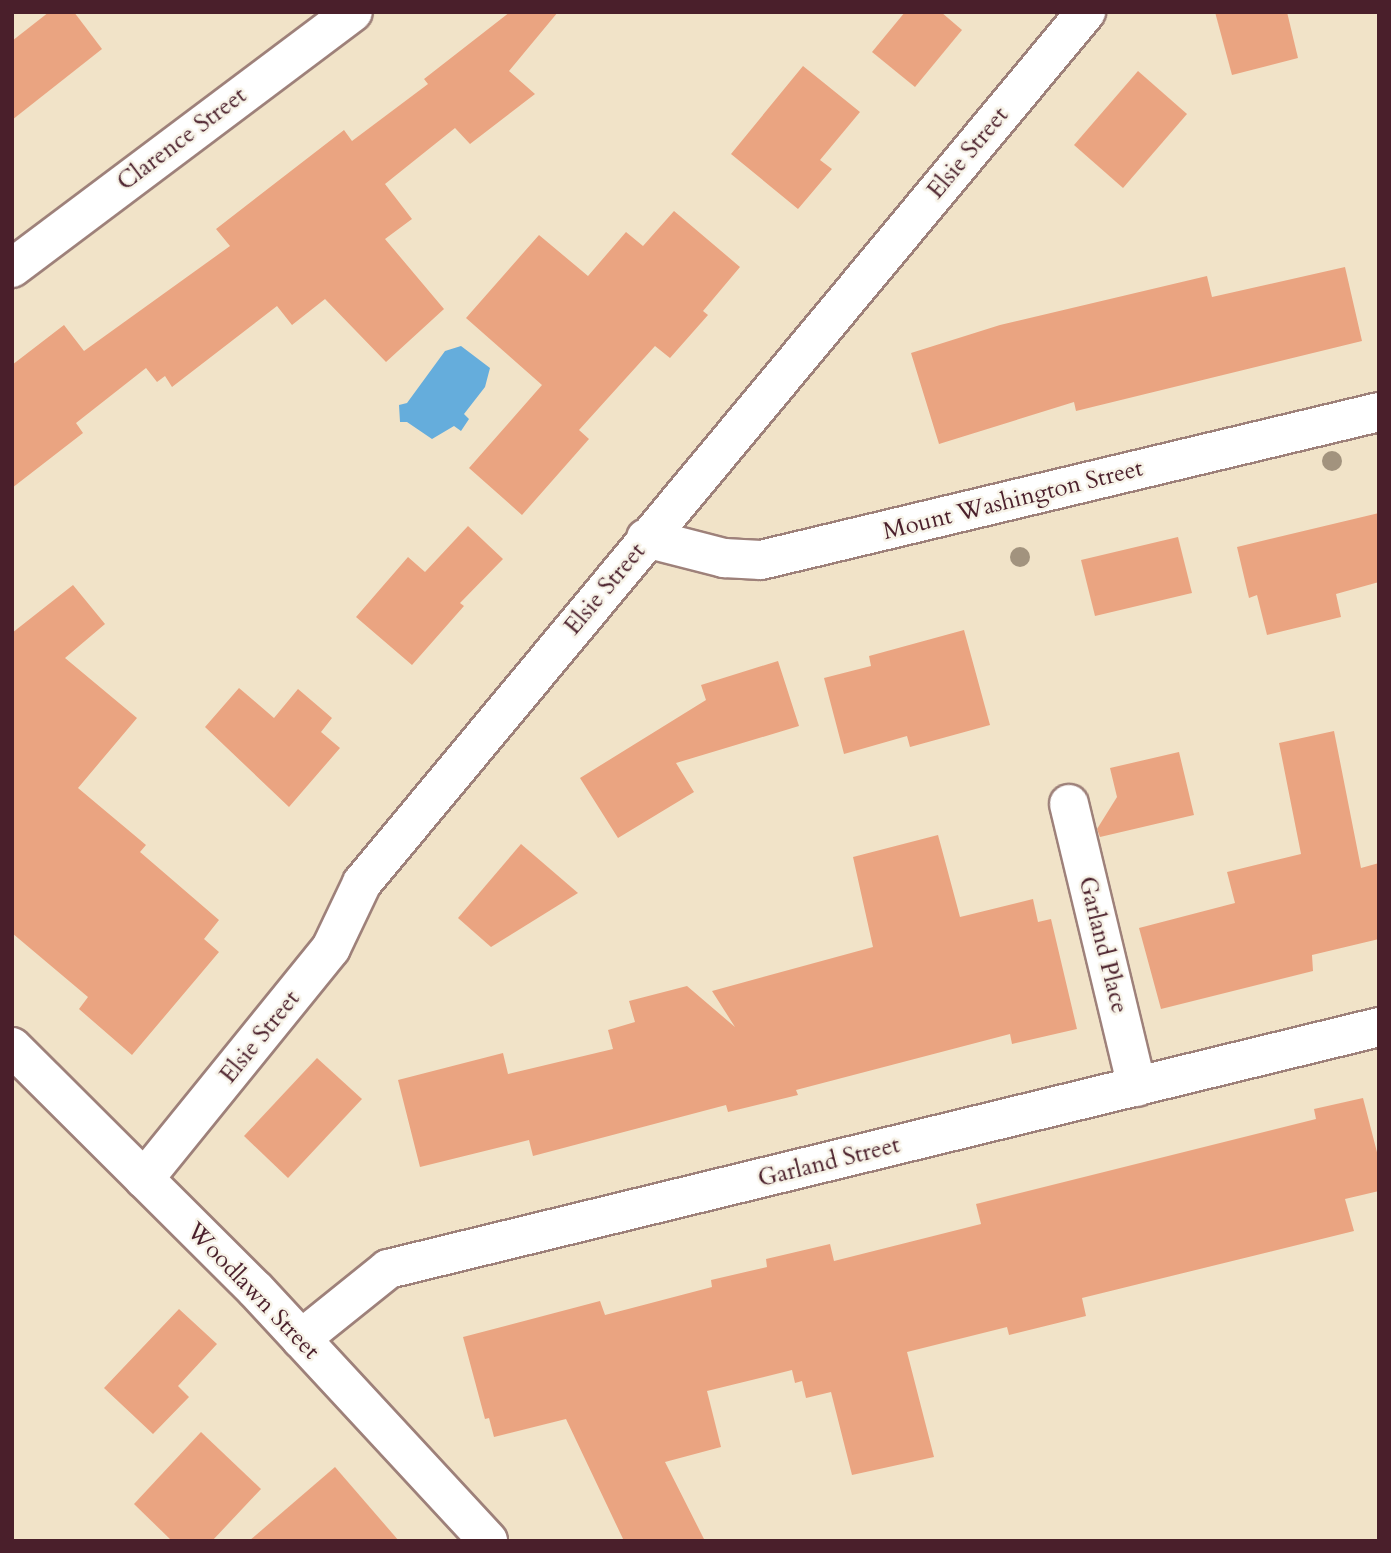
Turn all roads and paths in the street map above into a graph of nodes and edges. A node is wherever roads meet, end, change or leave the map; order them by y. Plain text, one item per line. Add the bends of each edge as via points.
1 (353, 12) edge
2 (1086, 12) edge
3 (12, 268) edge
4 (1379, 412) edge
5 (646, 538) junction
6 (1069, 804) dead end
7 (1379, 1027) edge
8 (12, 1048) edge
9 (1137, 1087) junction
10 (144, 1179) junction
11 (301, 1339) junction
12 (488, 1541) edge

1 - 3 street, Clarence Street
2 - 5 street, Elsie Street
4 - 5 street, Mount Washington Street via 761,560 724,558
5 - 10 street, Elsie Street via 362,883 331,948
6 - 9 street, Garland Place
7 - 9 street, Garland Street
8 - 10 street, Woodlawn Street
9 - 11 street, Garland Street via 388,1269
10 - 11 street, Woodlawn Street
11 - 12 street, Woodlawn Street

